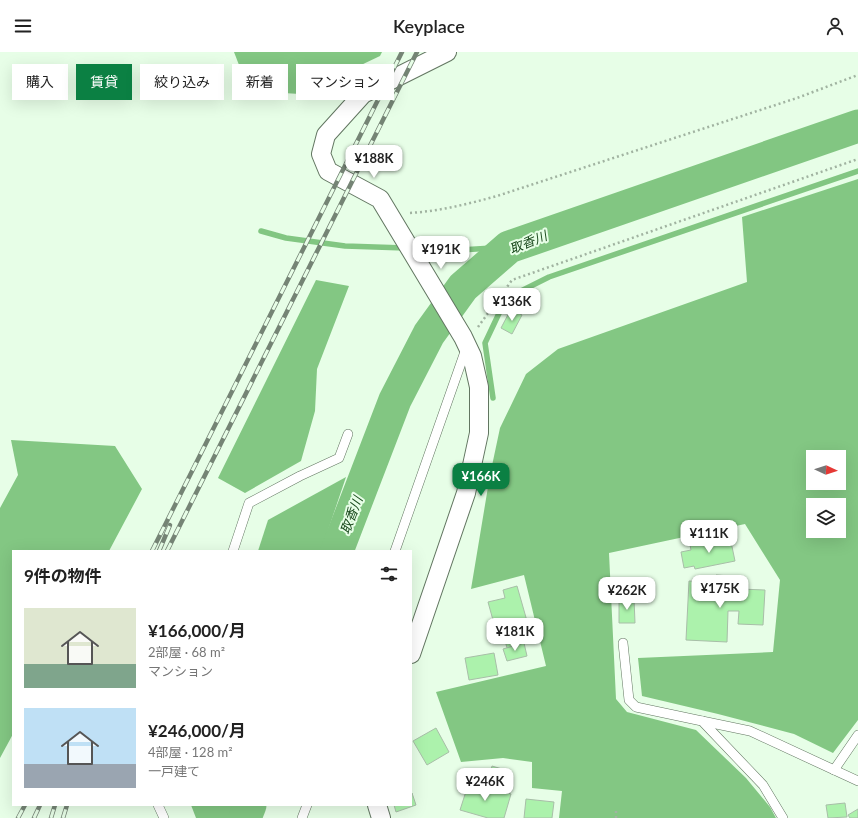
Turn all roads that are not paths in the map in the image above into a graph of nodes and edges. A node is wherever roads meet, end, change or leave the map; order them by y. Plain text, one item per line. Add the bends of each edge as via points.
1 (447, 52) edge
2 (469, 337) junction
3 (348, 434) dead end
4 (233, 550) edge
5 (396, 550) edge
6 (623, 643) dead end
7 (412, 651) edge
8 (702, 721) junction
9 (858, 735) edge
10 (834, 770) junction
11 (858, 781) edge
12 (158, 806) edge
13 (307, 806) edge
14 (377, 806) edge
15 (164, 818) edge
16 (302, 818) edge
17 (381, 818) edge
18 (783, 818) edge

1 - 2 street via 363,94 326,135 321,154 328,171 380,199
2 - 5 lane
2 - 7 street via 479,387 479,433 466,493
3 - 4 lane via 339,458 249,503
6 - 8 lane via 629,700 636,707
8 - 10 lane via 750,731
8 - 18 lane via 763,784
9 - 10 lane
10 - 11 lane
12 - 15 lane
13 - 16 lane
14 - 17 street

